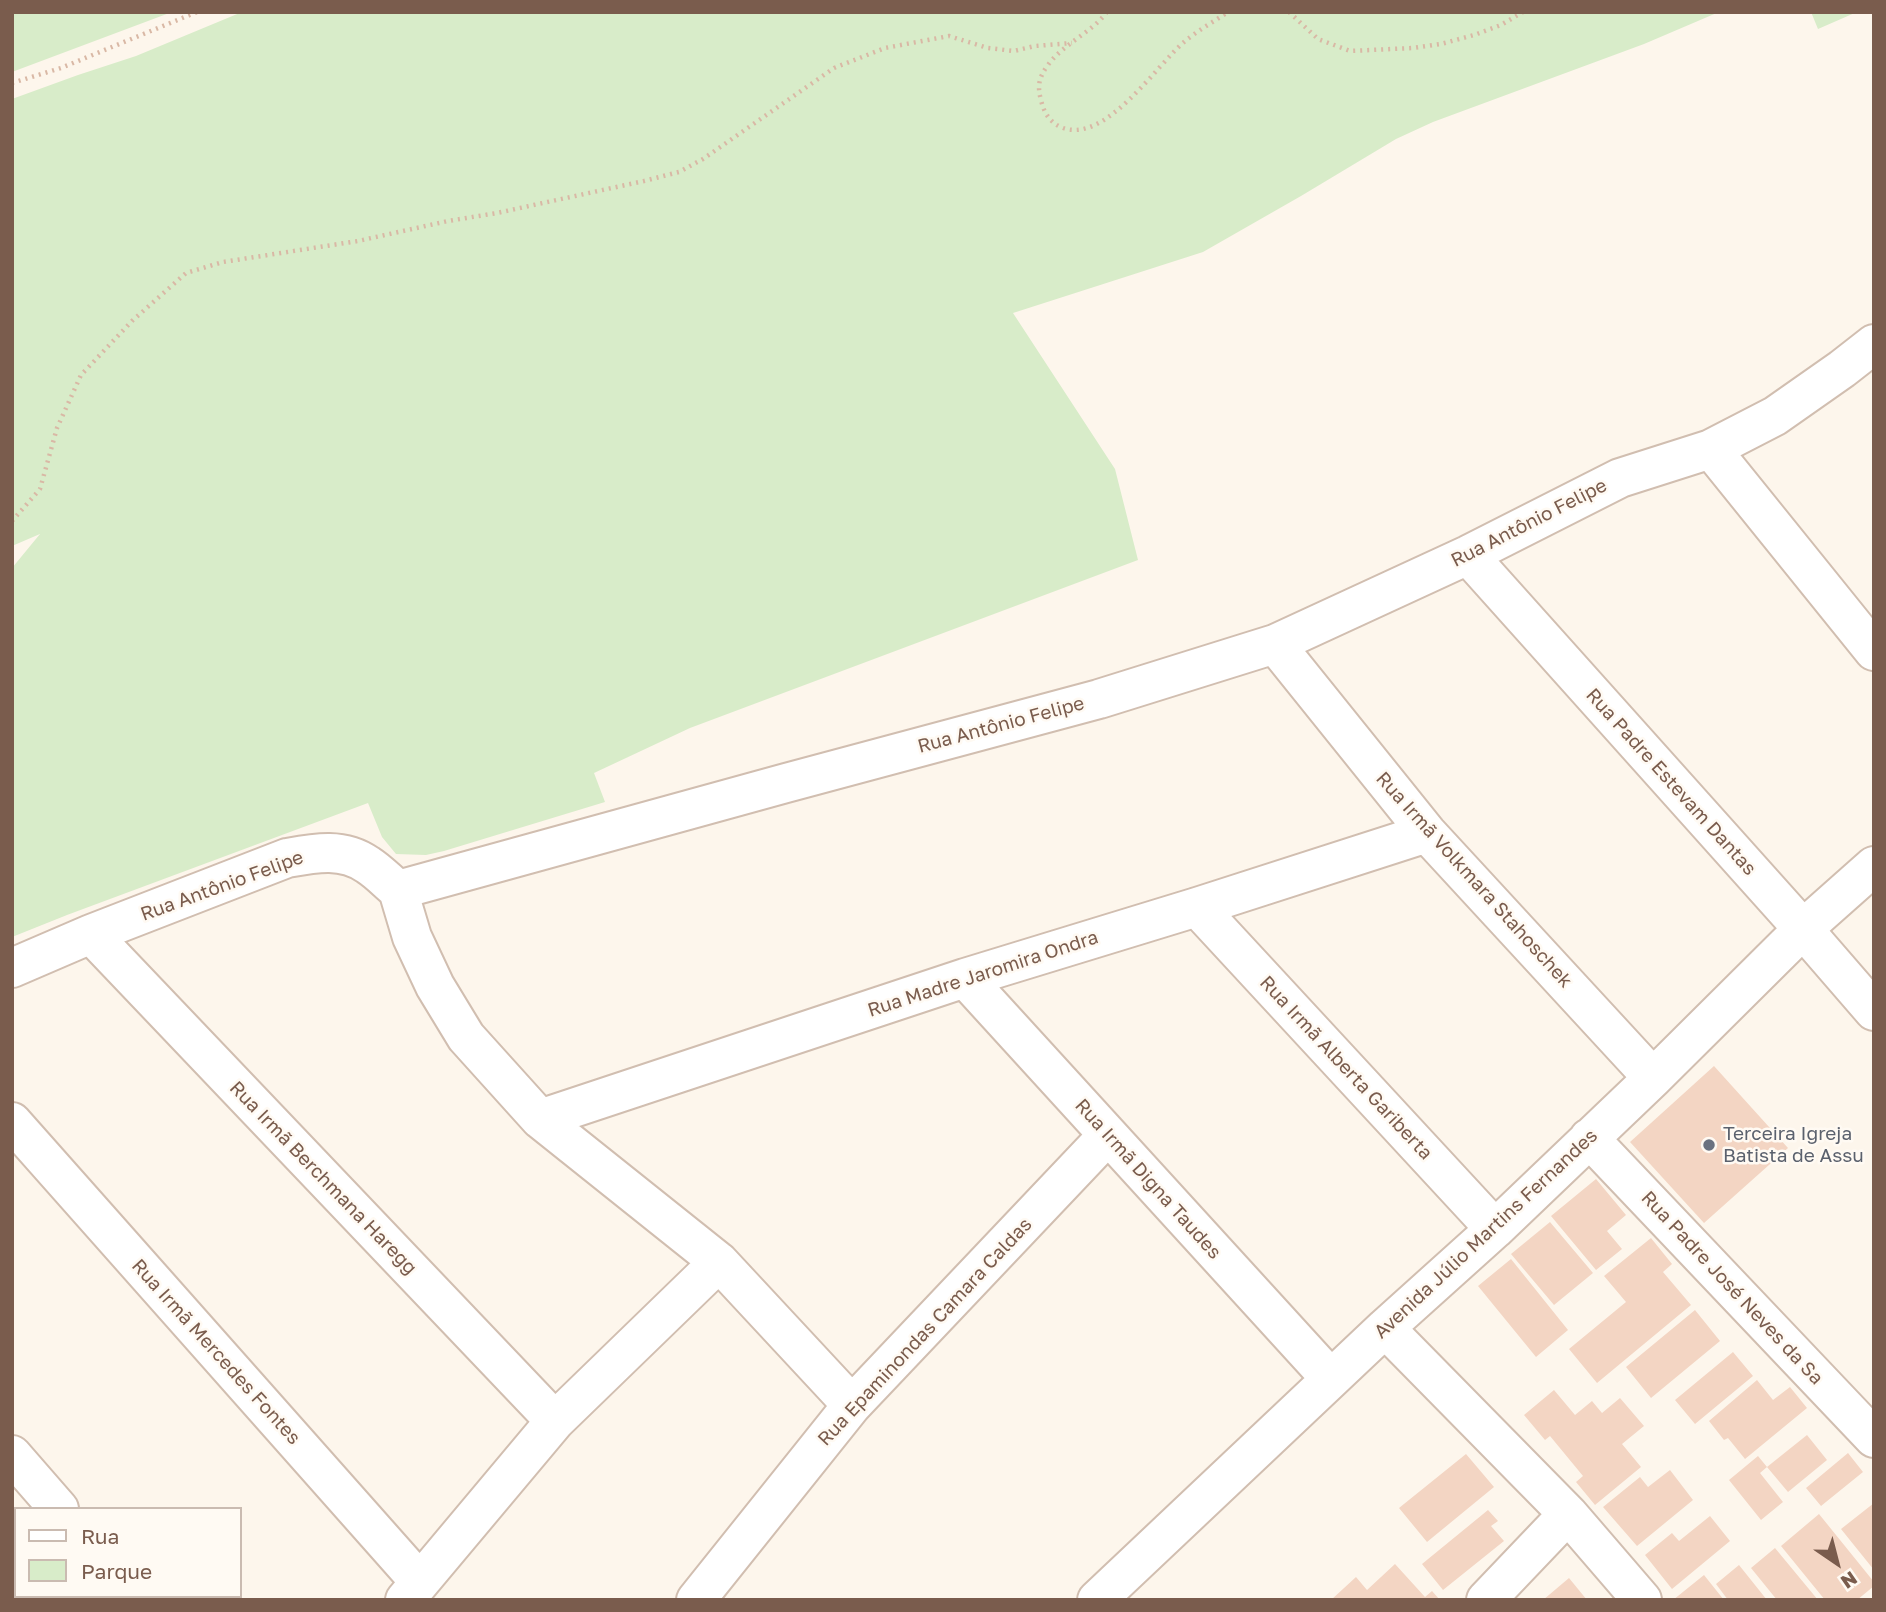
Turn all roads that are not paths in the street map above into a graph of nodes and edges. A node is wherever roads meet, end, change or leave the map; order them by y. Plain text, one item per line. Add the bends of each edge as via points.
1 (1874, 344) edge
2 (1711, 449) junction
3 (1468, 555) junction
4 (1275, 644) junction
5 (1874, 651) edge
6 (1427, 833) junction
7 (1874, 866) edge
8 (398, 890) junction
9 (1197, 907) junction
10 (1803, 929) junction
11 (91, 934) junction
12 (12, 968) edge
13 (965, 978) junction
14 (1874, 1011) edge
15 (1653, 1078) junction
16 (540, 1119) junction
17 (12, 1122) edge
18 (1108, 1135) junction
19 (1589, 1138) junction
20 (1496, 1229) junction
21 (719, 1262) junction
22 (1385, 1328) junction
23 (1331, 1379) junction
24 (852, 1405) junction
25 (555, 1422) junction
26 (1874, 1438) edge
27 (12, 1455) edge
28 (57, 1507) edge
29 (1569, 1514) junction
30 (413, 1591) edge
31 (696, 1600) edge
32 (1097, 1600) edge
33 (1486, 1600) edge
34 (1642, 1600) edge

1 - 2 street, Rua Antônio Felipe via 1775,416
2 - 3 street, Rua Antônio Felipe via 1620,478
2 - 5 street
3 - 4 street, Rua Antônio Felipe
3 - 10 street, Rua Padre Estevam Dantas
4 - 6 street, Rua Irmã Volkmara Stahoschek
4 - 8 street, Rua Antônio Felipe via 1099,699
6 - 9 street, Rua Madre Jaromira Ondra
6 - 15 street, Rua Irmã Volkmara Stahoschek
7 - 10 street, Avenida Júlio Martins Fernandes
8 - 11 street, Rua Antônio Felipe via 366,863 343,854 318,852 287,858
8 - 16 street via 412,937 441,997 466,1037
9 - 13 street, Rua Madre Jaromira Ondra
9 - 20 street, Rua Irmã Alberta Gariberta
10 - 14 street, Rua Padre Estevam Dantas
10 - 15 street, Avenida Júlio Martins Fernandes
11 - 12 street, Rua Antônio Felipe
11 - 25 street, Rua Irmã Berchmana Haregg
13 - 16 street, Rua Madre Jaromira Ondra
13 - 18 street, Rua Irmã Digna Taudes
15 - 19 street, Avenida Júlio Martins Fernandes
16 - 21 street
17 - 30 street, Rua Irmã Mercedes Fontes
18 - 23 street, Rua Irmã Digna Taudes
18 - 24 street, Rua Epaminondas Camara Caldas
19 - 20 street, Avenida Júlio Martins Fernandes
19 - 26 street, Rua Padre José Neves da Sa
20 - 22 street, Avenida Júlio Martins Fernandes
21 - 24 street
21 - 25 street
22 - 23 street, Avenida Júlio Martins Fernandes
22 - 29 street
23 - 32 street, Avenida Júlio Martins Fernandes
24 - 31 street, Rua Epaminondas Camara Caldas
25 - 30 street
27 - 28 street
29 - 33 street
29 - 34 street

